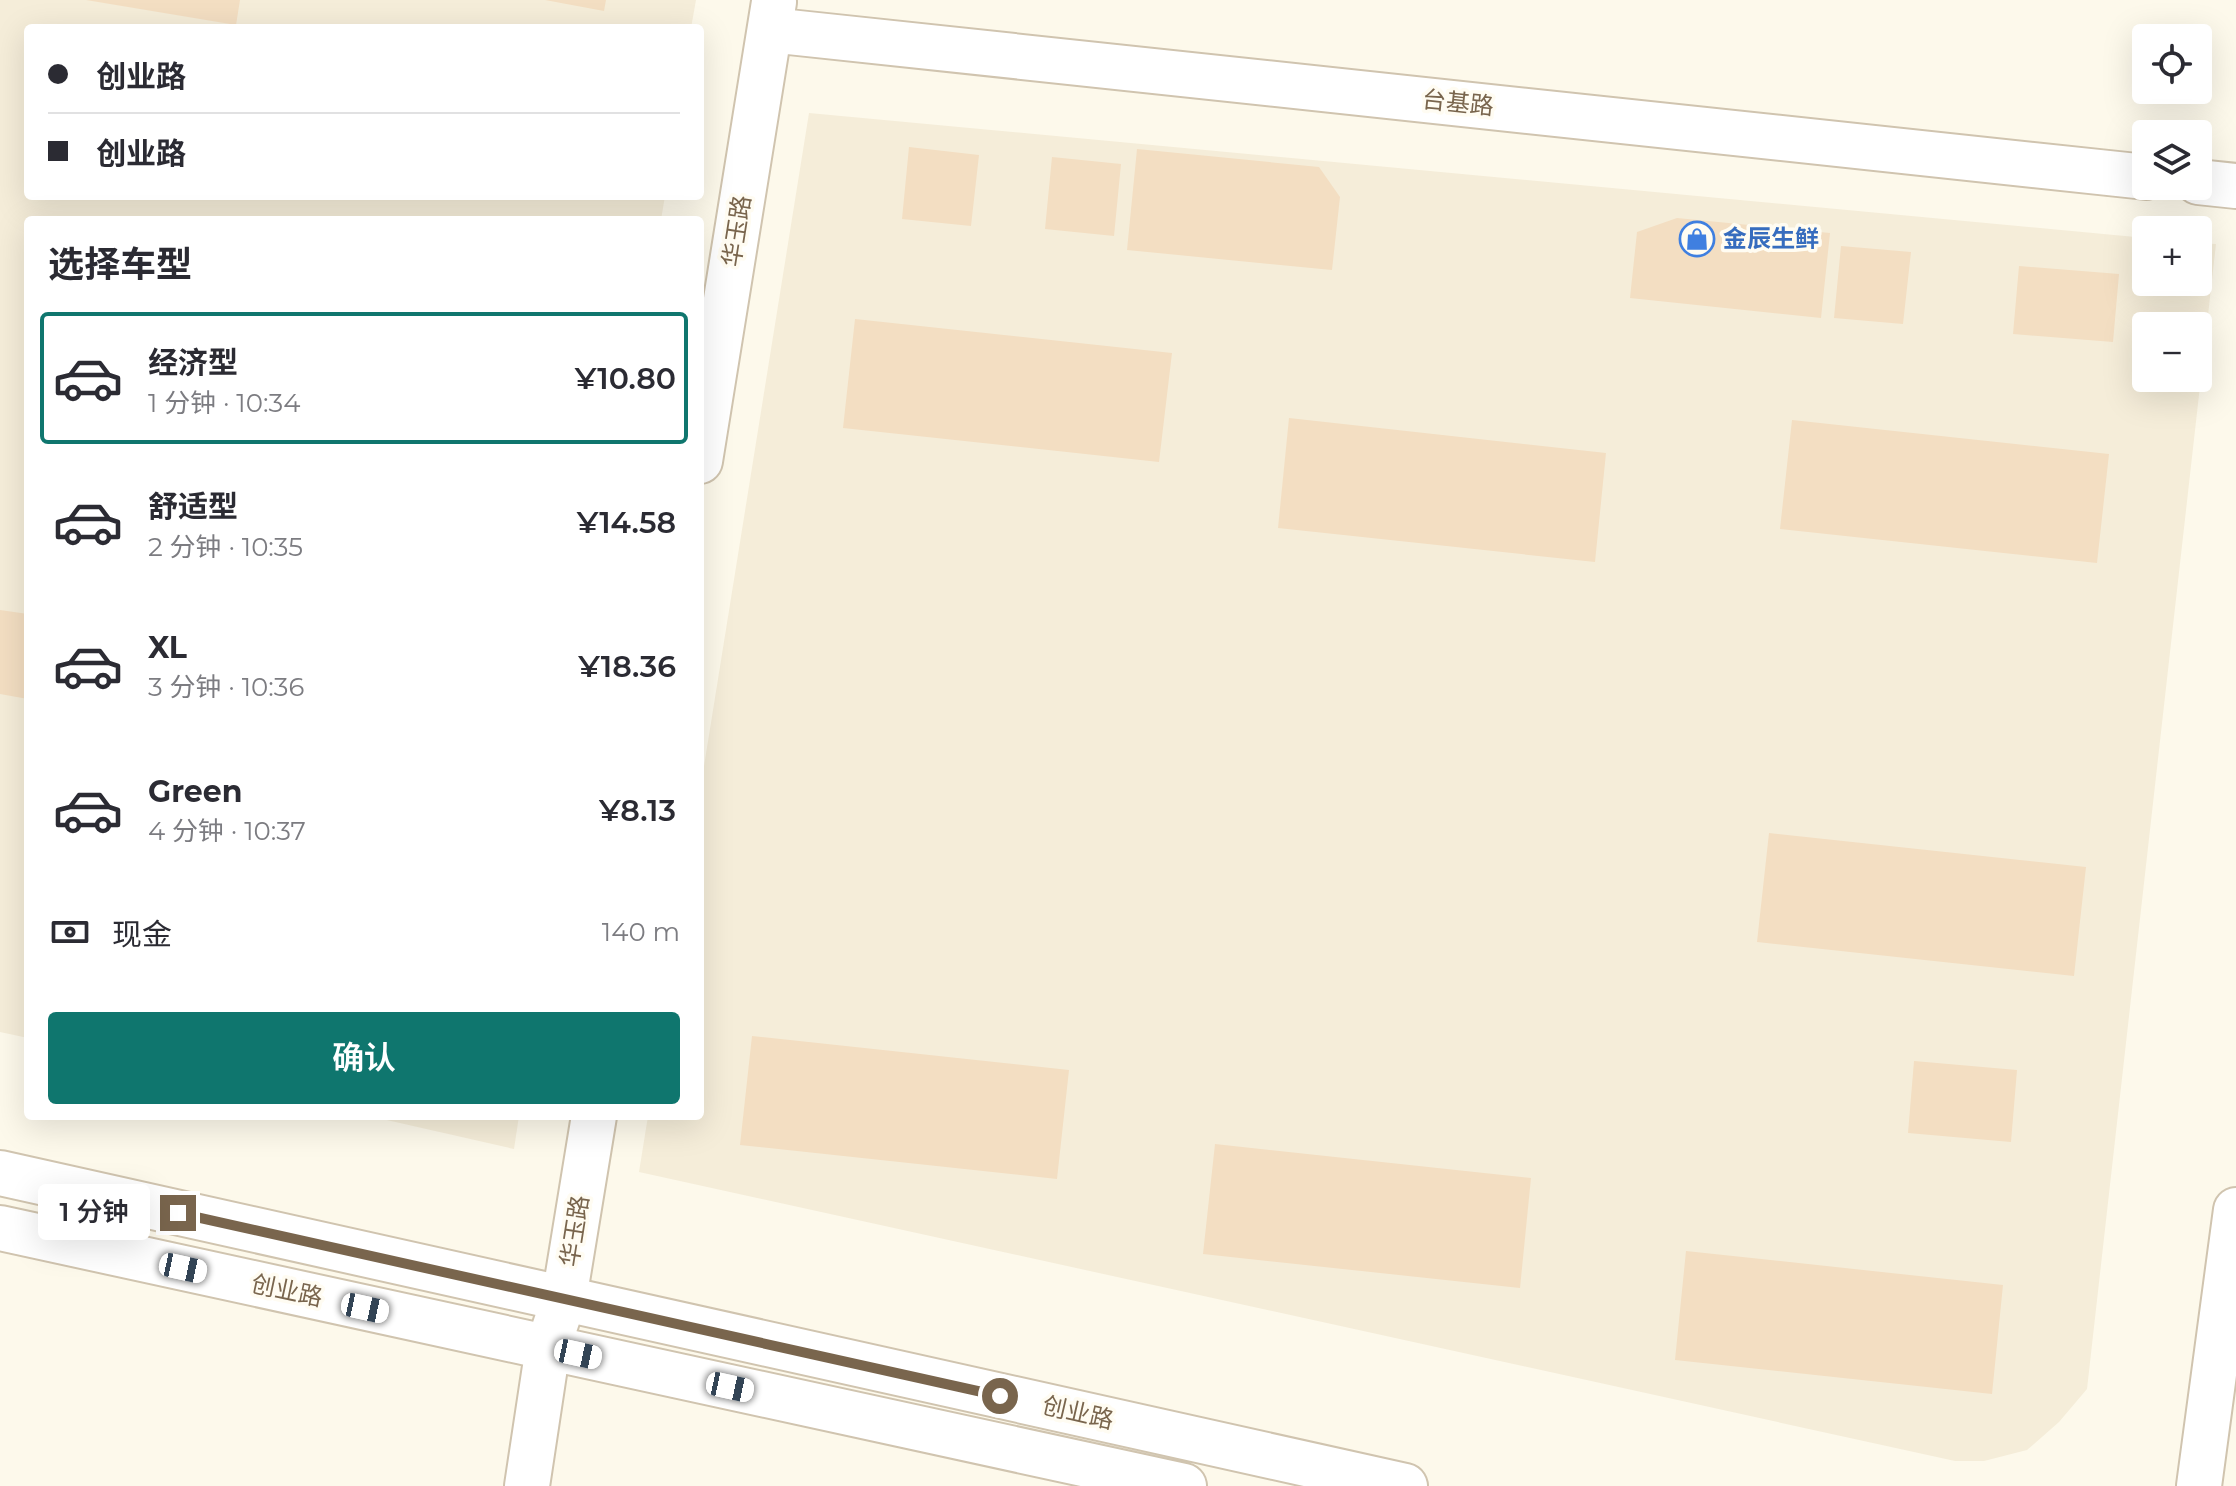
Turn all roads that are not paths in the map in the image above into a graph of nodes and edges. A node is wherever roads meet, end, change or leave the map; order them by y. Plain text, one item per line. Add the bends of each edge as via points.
1 (772, 15) edge
2 (2132, 175) edge
3 (2212, 183) edge
4 (2236, 186) edge
5 (704, 436) edge
6 (593, 1120) edge
7 (0, 1173) edge
8 (2236, 1210) edge
9 (0, 1228) edge
10 (564, 1299) junction
11 (548, 1347) junction
12 (527, 1486) edge
13 (1184, 1486) edge
14 (1405, 1486) edge
15 (2199, 1486) edge

1 - 2 street, 台基路
1 - 5 street, 华玉路
3 - 4 street
6 - 10 street, 华玉路
7 - 10 street, 创业路
8 - 15 street
9 - 11 street, 创业路
10 - 11 street, 华玉路
10 - 14 street, 创业路
11 - 12 street, 华玉路
11 - 13 street, 创业路

